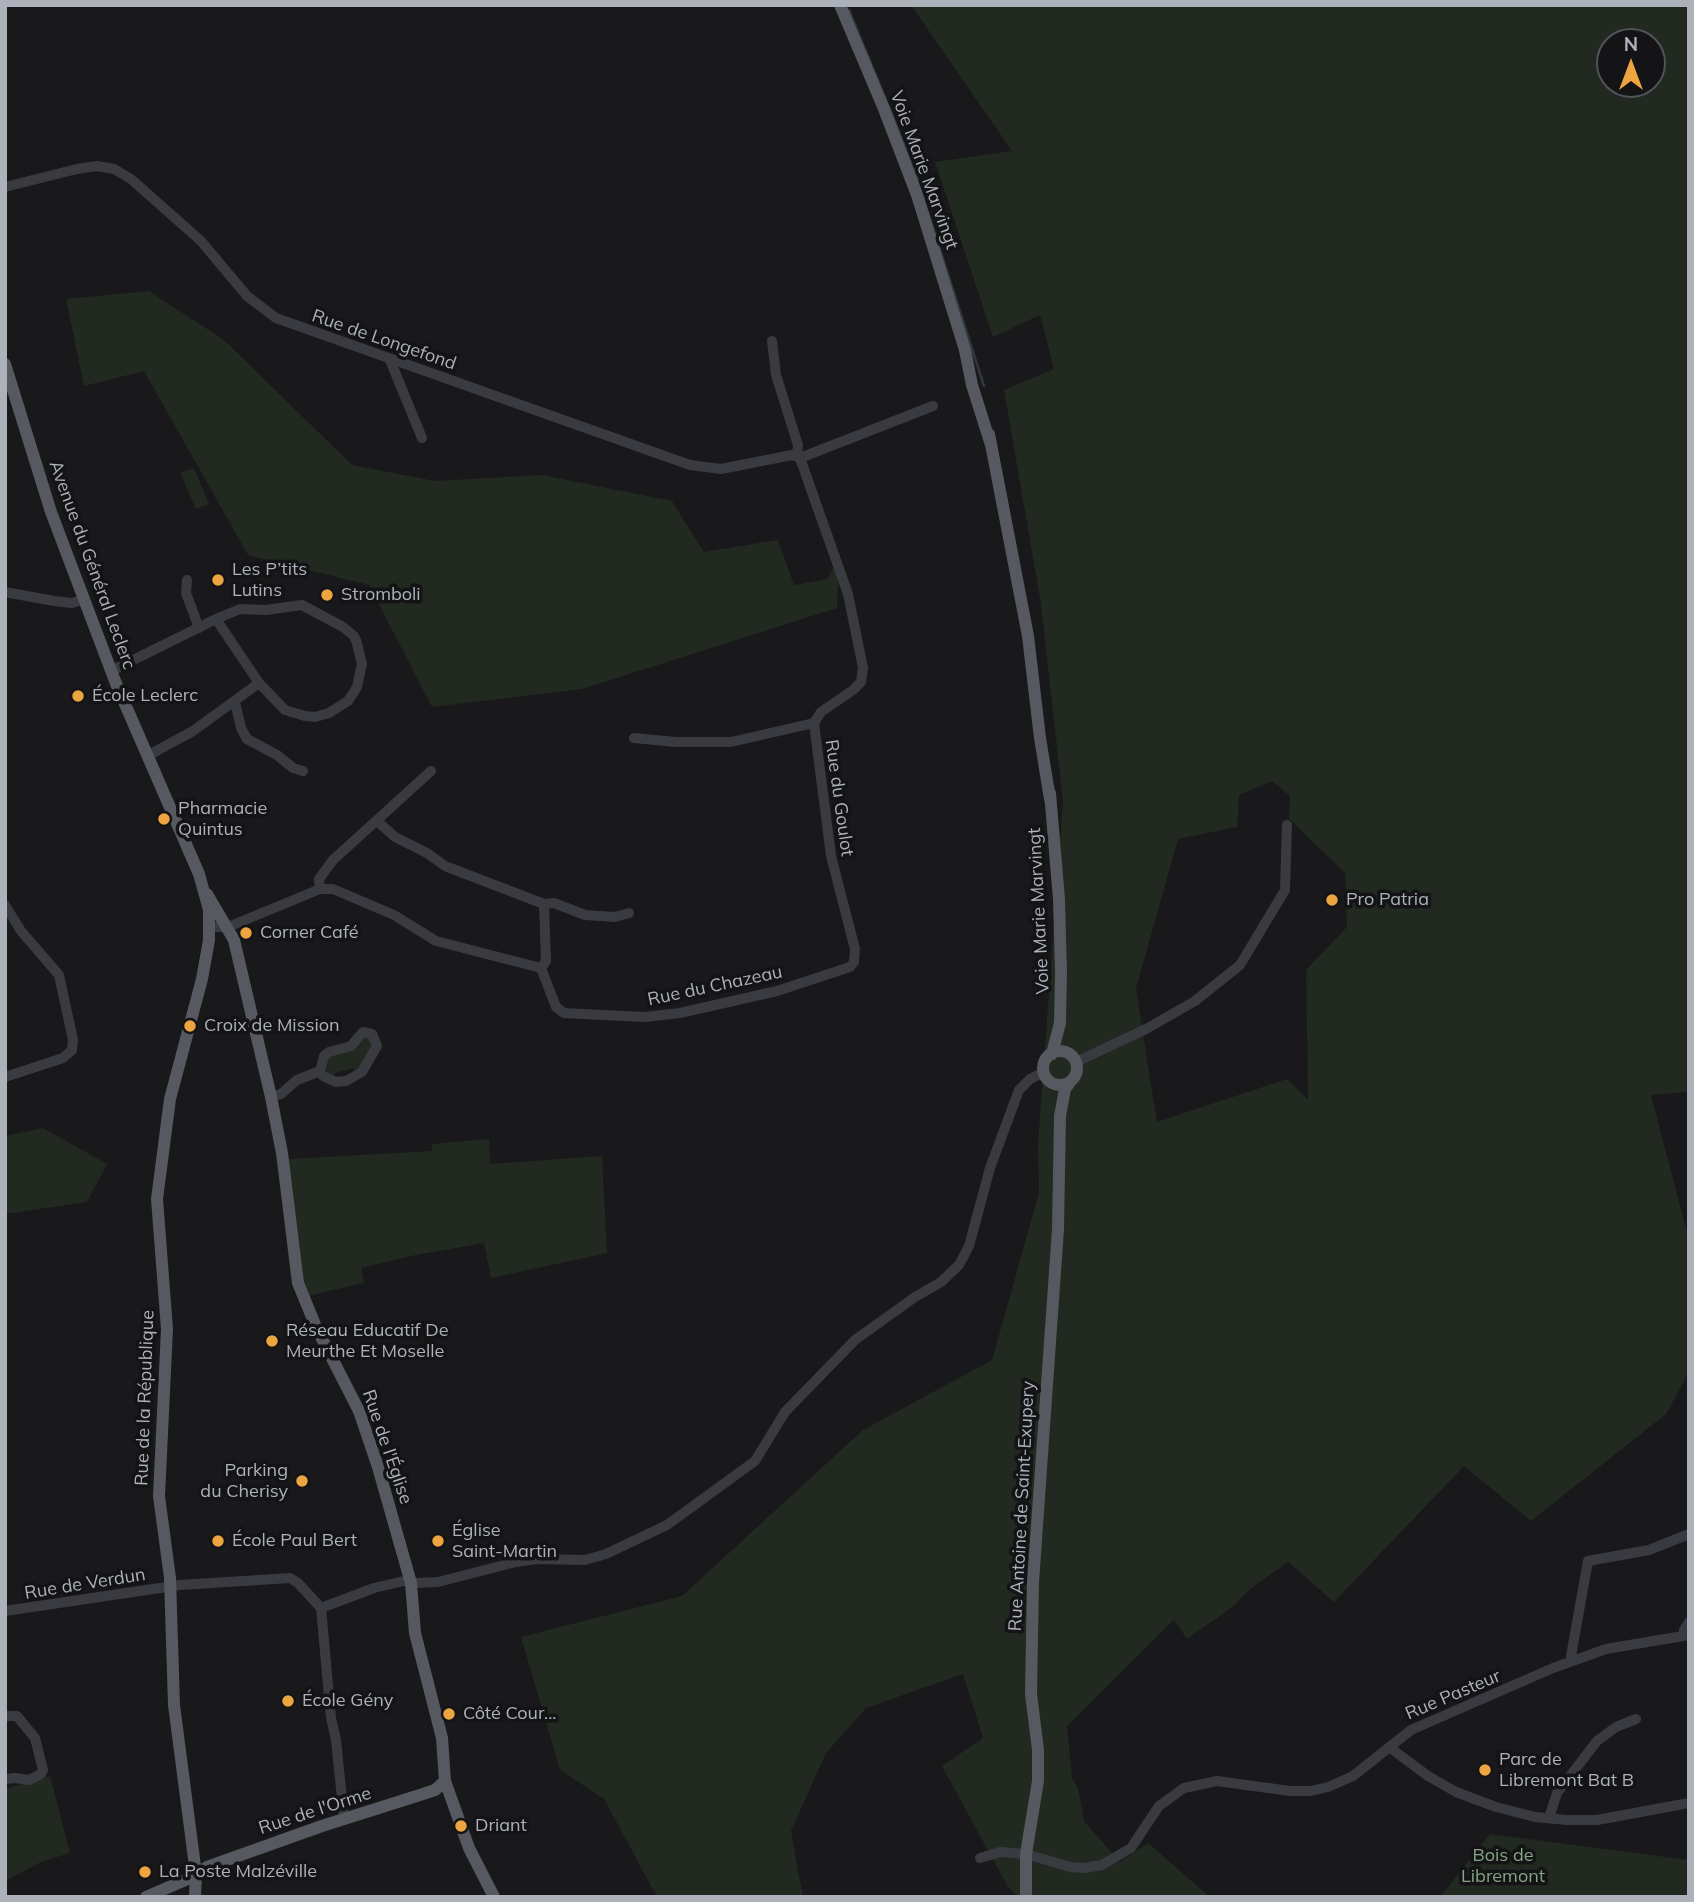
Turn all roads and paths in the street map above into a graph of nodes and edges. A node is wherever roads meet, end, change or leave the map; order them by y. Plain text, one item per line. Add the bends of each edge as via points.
1 (840, 5) edge
2 (5, 187) edge
3 (772, 341) dead end
4 (390, 360) junction
5 (5, 364) edge
6 (933, 406) dead end
7 (422, 438) dead end
8 (799, 457) junction
9 (187, 580) dead end
10 (5, 592) edge
11 (85, 599) junction
12 (216, 619) junction
13 (199, 628) junction
14 (111, 671) junction
15 (258, 683) junction
16 (234, 702) junction
17 (814, 723) junction
18 (634, 738) dead end
19 (148, 756) junction
20 (303, 771) dead end
21 (431, 771) dead end
22 (377, 821) junction
23 (1287, 825) dead end
24 (320, 889) junction
25 (205, 890) junction
26 (544, 904) junction
27 (5, 905) edge
28 (629, 912) dead end
29 (209, 926) junction
30 (228, 927) junction
31 (854, 962) joint
32 (541, 968) junction
33 (1060, 1023) junction
34 (1052, 1054) junction
35 (1071, 1057) junction
36 (320, 1071) junction
37 (5, 1077) edge
38 (1048, 1077) junction
39 (1070, 1082) junction
40 (271, 1097) junction
41 (1060, 1116) junction
42 (1689, 1534) edge
43 (411, 1583) junction
44 (170, 1587) junction
45 (321, 1608) junction
46 (5, 1611) edge
47 (1689, 1622) edge
48 (1687, 1636) edge
49 (1573, 1660) junction
50 (5, 1716) edge
51 (1636, 1719) dead end
52 (1389, 1747) junction
53 (5, 1779) edge
54 (445, 1781) junction
55 (1689, 1803) edge
56 (344, 1818) junction
57 (1549, 1818) junction
58 (1026, 1854) junction
59 (980, 1857) dead end
60 (196, 1874) junction
61 (146, 1897) edge
62 (195, 1897) edge
63 (494, 1897) edge
64 (1026, 1897) edge

1 - 33 main road, Voie Marie Marvingt via 910,176 986,412 1044,713 1060,922
2 - 4 street, Rue de Longefond via 77,169 114,169 201,241 259,307 276,318
3 - 8 street, Rue du Goulot via 776,375
4 - 7 street
4 - 8 street, Rue de Longefond via 690,465 721,469
5 - 11 main road, Avenue du Général Leclerc via 51,512
6 - 8 street, Rue de Longefond
8 - 17 street, Rue du Goulot via 848,594 863,668 861,682 821,712
9 - 13 street via 186,593
10 - 11 street via 72,603
11 - 14 main road, Avenue du Général Leclerc
12 - 13 street
12 - 15 street
12 - 15 street via 240,609 302,605 354,636 362,664 357,687 348,701 329,713 314,717 285,710
13 - 14 street
14 - 19 main road, Avenue du Général Leclerc
15 - 16 street
16 - 19 street
16 - 20 street via 247,738
17 - 18 street via 731,743
17 - 31 street, Rue du Goulot via 831,856 855,949
19 - 25 main road, Avenue du Général Leclerc
21 - 22 street
22 - 24 street via 333,860 319,878
22 - 26 street via 445,866
23 - 35 street via 1285,890 1240,965 1195,1001 1146,1029
24 - 30 street
24 - 32 street via 332,889 394,915 436,941
25 - 29 main road, Avenue du Général Leclerc
25 - 30 main road, Avenue du Général Leclerc
26 - 28 street via 554,903 585,915 615,917
26 - 32 street via 546,961
27 - 37 street via 59,975 72,1040 72,1050 63,1058
29 - 30 street
29 - 44 main road, Rue de la République via 199,994 170,1099 156,1199 167,1329 159,1496
30 - 40 main road, Rue de l'Église
31 - 32 street, Rue du Chazeau via 777,991 645,1017 564,1013 552,1000
33 - 34 main road, Voie Marie Marvingt
33 - 35 main road, Voie Marie Marvingt
34 - 35 main road
34 - 38 main road via 1045,1062
35 - 39 main road via 1076,1075
36 - 36 street via 336,1082 355,1077 375,1053 375,1038 363,1032 351,1046 329,1052
36 - 40 street
38 - 39 main road via 1061,1085
38 - 41 main road, Rue Antoine de Saint-Exupery
38 - 43 street via 1030,1079 1019,1090 959,1265 855,1340 785,1412 755,1461 667,1525 606,1554 584,1560 516,1562 438,1582
39 - 41 main road, Rue Antoine de Saint-Exupery
40 - 43 main road, Rue de l'Église via 298,1283 359,1411
41 - 58 main road, Rue Antoine de Saint-Exupery via 1058,1229 1032,1607 1031,1705 1038,1781
42 - 49 street via 1648,1550 1588,1561
43 - 45 street via 374,1588
43 - 54 main road, Rue de l'Église via 415,1633 442,1738
44 - 45 street, Rue de Verdun via 290,1578
44 - 46 street, Rue de Verdun
44 - 60 main road, Rue de la République via 174,1705
45 - 56 street
47 - 48 street via 1684,1630
48 - 49 street, Rue Pasteur via 1605,1649
49 - 52 street, Rue Pasteur via 1411,1730
50 - 53 street via 17,1716 35,1738 43,1770 29,1780
51 - 57 street via 1597,1741 1557,1793
52 - 57 street via 1472,1799
52 - 58 street, Rue Pasteur via 1353,1776 1319,1790 1290,1791 1217,1781 1184,1788 1159,1806 1131,1848 1102,1865 1070,1867
54 - 56 main road, Rue de l'Orme via 435,1790
54 - 63 main road, Rue de l'Église via 469,1848
55 - 57 street via 1597,1820
56 - 60 main road, Rue de l'Orme
58 - 59 street, Rue Pasteur via 1000,1852
58 - 64 main road, Rue Antoine de Saint-Exupery
60 - 61 main road, Rue de l'Orme
60 - 62 main road, Rue de la République

